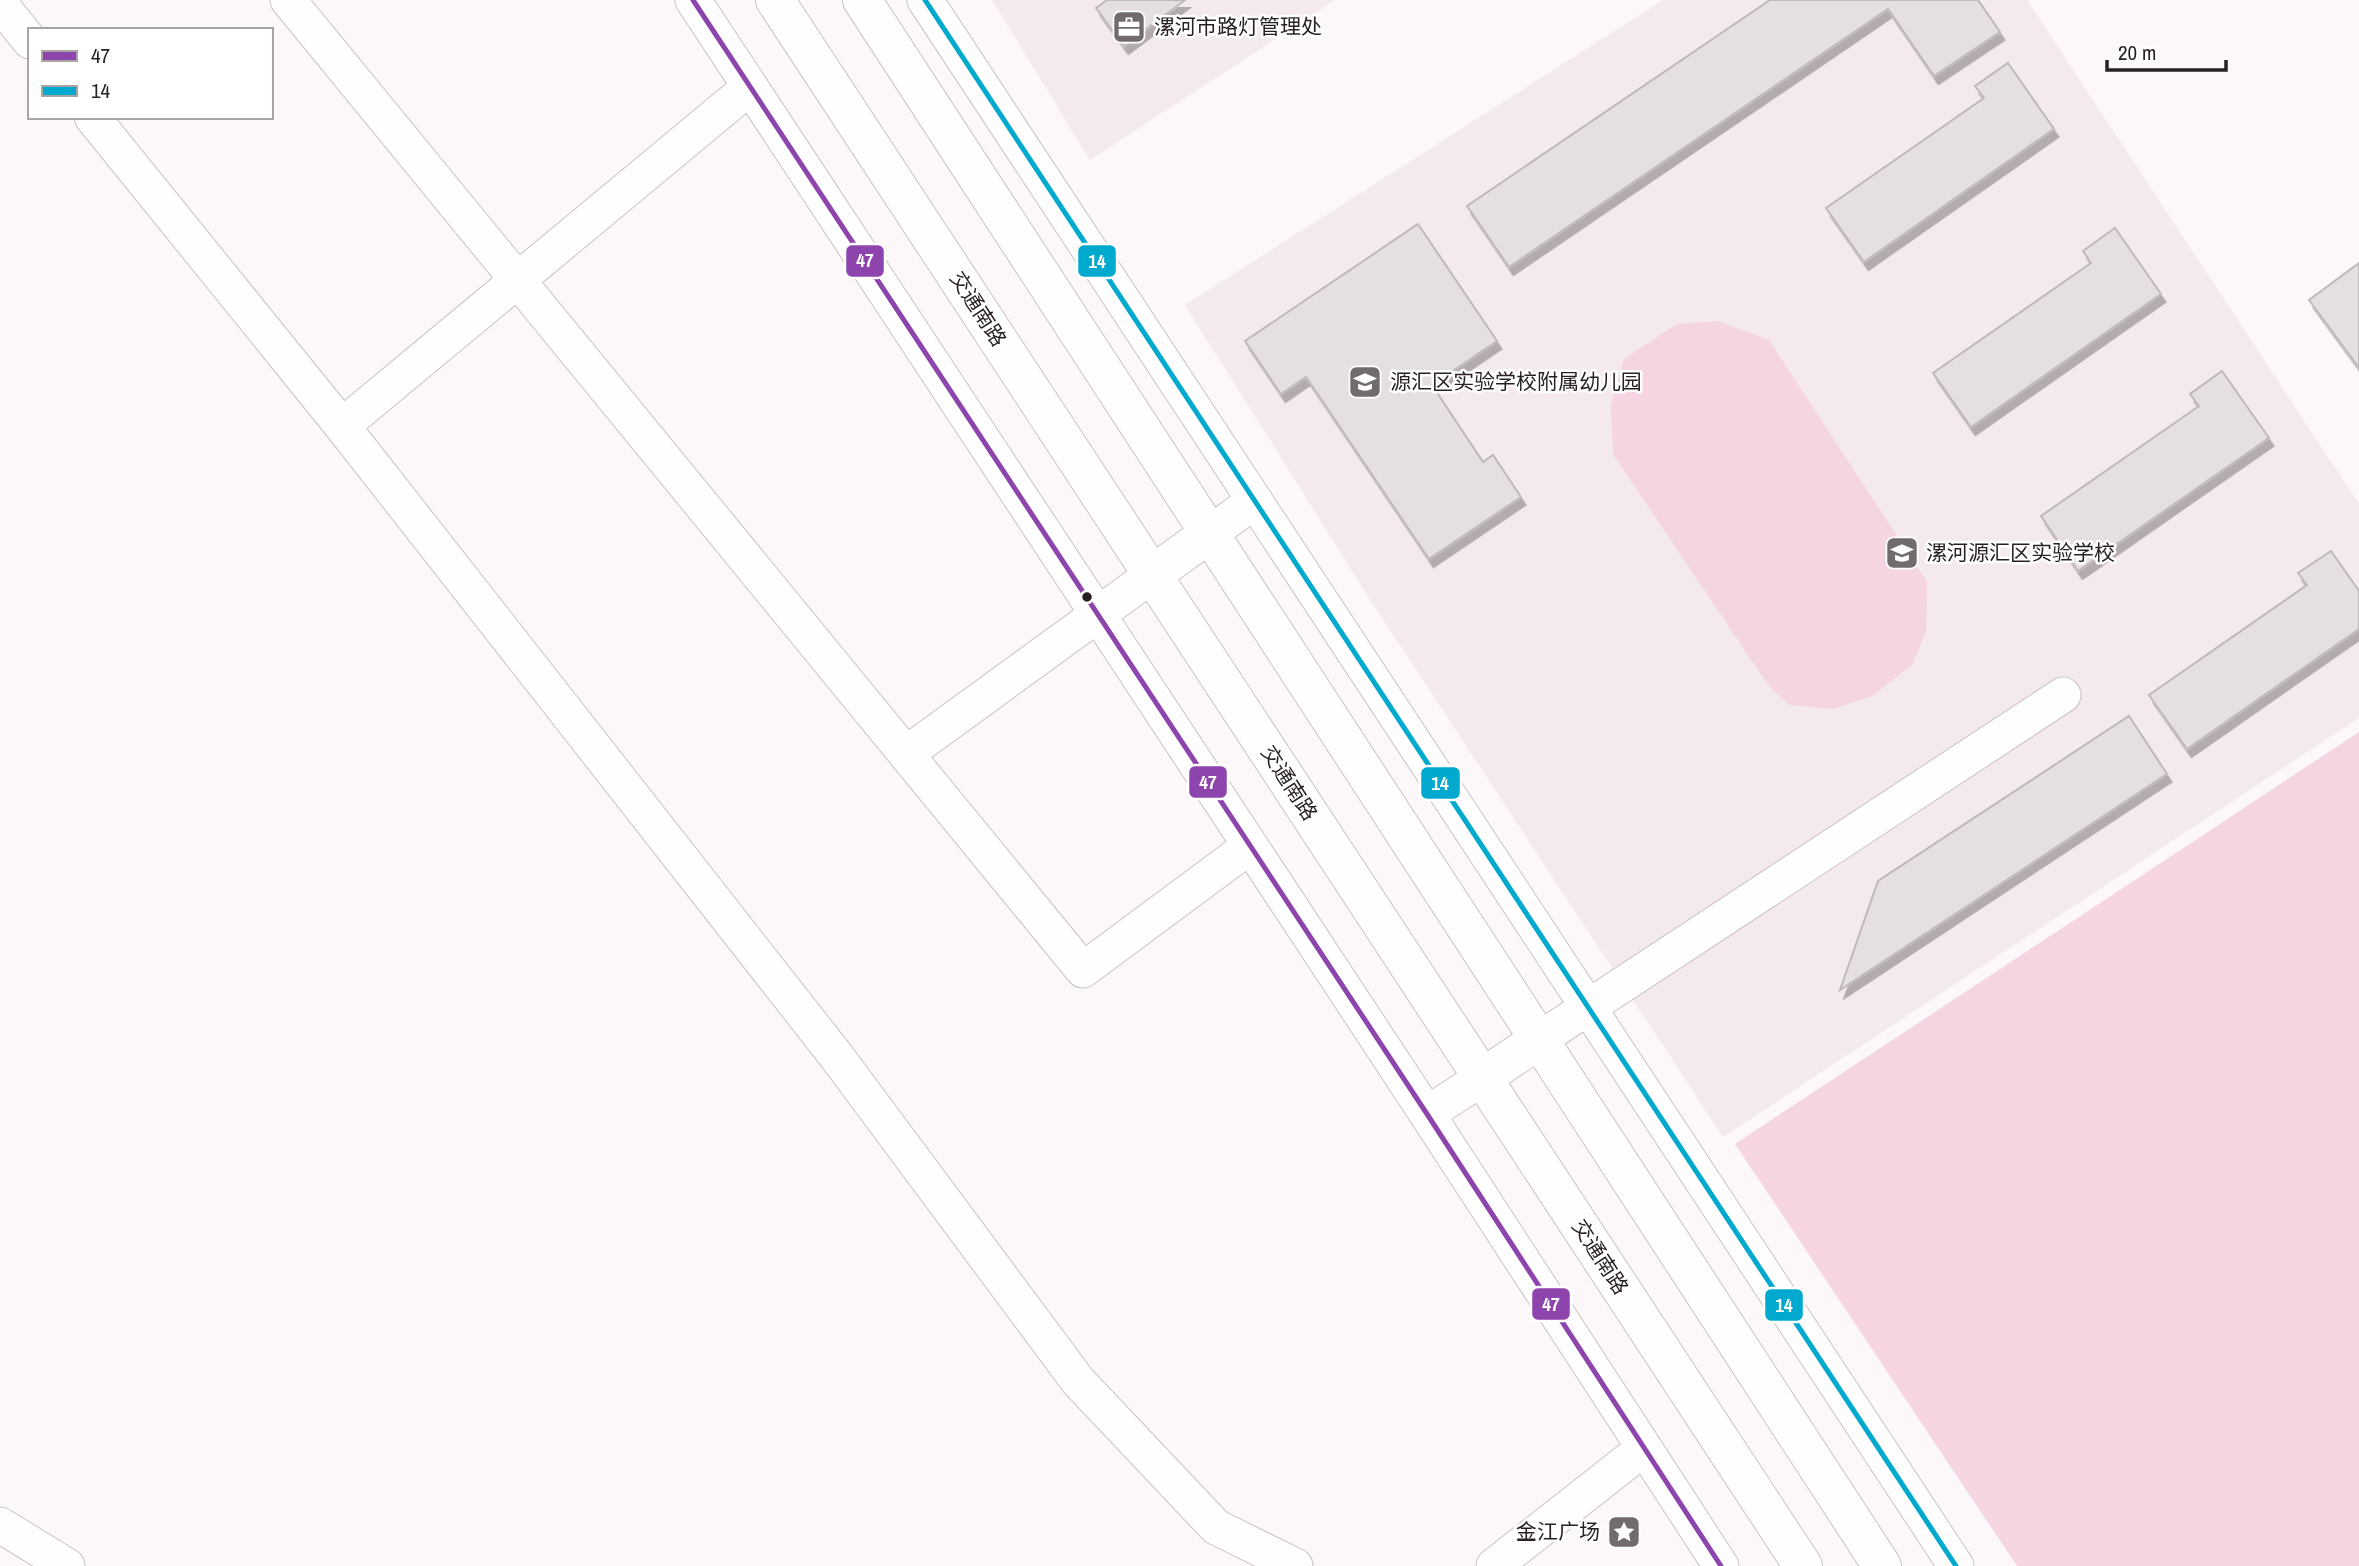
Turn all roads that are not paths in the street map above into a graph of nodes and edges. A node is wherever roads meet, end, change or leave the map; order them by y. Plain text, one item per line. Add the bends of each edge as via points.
1 (288, 0) edge
2 (693, 0) edge
3 (775, 0) edge
4 (862, 0) edge
5 (925, 0) edge
6 (0, 4) edge
7 (28, 39) edge
8 (750, 88) junction
9 (94, 119) edge
10 (518, 280) junction
11 (342, 426) junction
12 (1255, 501) junction
13 (1210, 533) junction
14 (1152, 575) junction
15 (1097, 614) junction
16 (2063, 695) dead end
17 (906, 754) junction
18 (1250, 846) junction
19 (1588, 1008) junction
20 (1540, 1040) junction
21 (1482, 1078) junction
22 (1427, 1114) junction
23 (1643, 1449) junction
24 (0, 1525) edge
25 (67, 1566) edge
26 (1295, 1566) edge
27 (1494, 1566) edge
28 (1721, 1566) edge
29 (1803, 1566) edge
30 (1882, 1566) edge
31 (1956, 1566) edge

1 - 10 street
2 - 8 street
3 - 14 main road, 交通南路
4 - 13 main road
5 - 12 street
6 - 7 street
8 - 10 street
8 - 15 street
9 - 11 street
10 - 11 street
10 - 17 street
11 - 26 street via 837,1057 1078,1381 1216,1527
12 - 13 street
12 - 19 street
13 - 14 main road
13 - 20 main road
14 - 15 street
14 - 21 main road, 交通南路
15 - 17 street
15 - 18 street
16 - 19 street
17 - 18 street via 1083,970
18 - 22 street
19 - 20 street
19 - 31 street
20 - 21 main road
20 - 30 main road
21 - 22 street
21 - 29 main road, 交通南路
22 - 23 street
23 - 27 street
23 - 28 street
24 - 25 street

